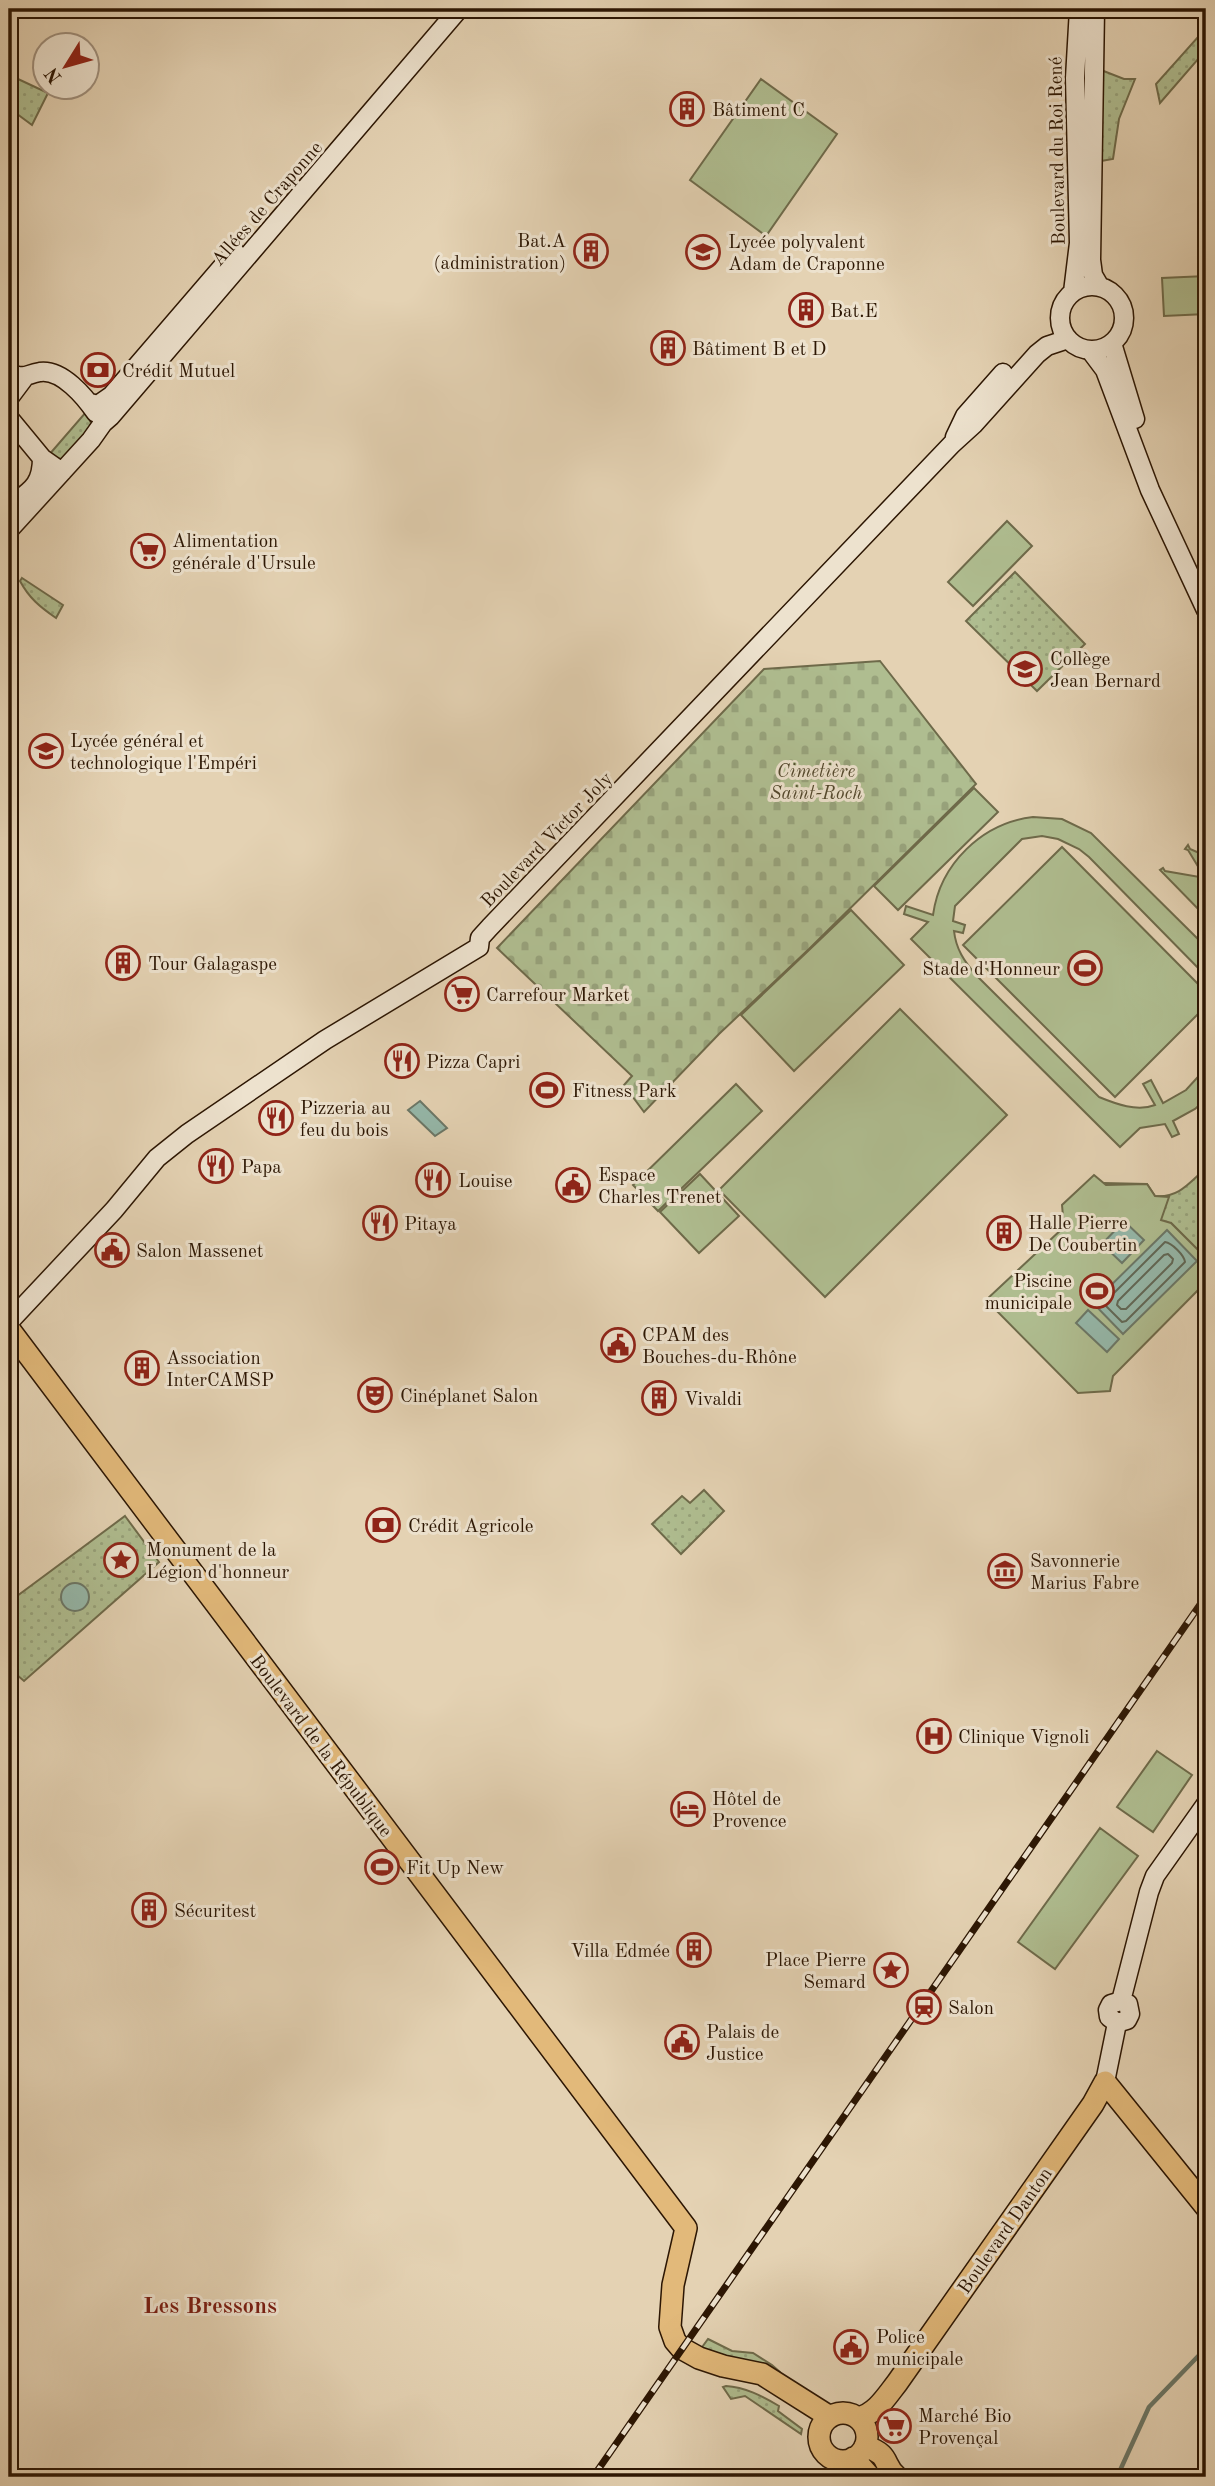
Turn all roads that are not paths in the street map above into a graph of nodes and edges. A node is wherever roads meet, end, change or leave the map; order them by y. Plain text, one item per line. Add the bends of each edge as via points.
1 (445, 9) edge
2 (459, 9) edge
3 (1079, 9) edge
4 (1095, 9) edge
5 (1100, 287) junction
6 (1073, 292) junction
7 (1064, 330) junction
8 (1112, 343) junction
9 (1090, 350) junction
10 (16, 376) edge
11 (9, 398) edge
12 (90, 403) junction
13 (9, 416) edge
14 (103, 423) junction
15 (42, 458) junction
16 (62, 471) junction
17 (9, 507) edge
18 (9, 530) edge
19 (1206, 582) edge
20 (1206, 610) edge
21 (9, 1322) edge
22 (9, 1329) edge
23 (1206, 1804) edge
24 (1105, 2082) junction
25 (1206, 2207) edge
26 (858, 2418) junction
27 (825, 2423) junction
28 (859, 2452) junction
29 (870, 2477) edge
30 (897, 2477) edge

1 - 12 main road, Allées de Craponne via 111,396 98,405
2 - 14 main road, Allées de Craponne
3 - 6 main road, Boulevard du Roi René via 1075,78 1079,243
4 - 5 main road, Boulevard du Roi René via 1091,260
5 - 6 main road
5 - 8 main road via 1114,295 1123,310 1123,327
6 - 7 main road via 1063,305
7 - 9 main road via 1074,344
7 - 21 main road, Boulevard Victor Joly via 1029,346 965,416 952,444 490,927 479,947 325,1040 187,1134 157,1158
8 - 9 main road
8 - 19 main road via 1146,452
9 - 20 main road via 1105,370 1150,490
10 - 11 main road
10 - 12 main road via 52,373
12 - 14 main road
13 - 15 main road
14 - 16 main road, Allées de Craponne
15 - 16 main road
15 - 17 main road via 37,484
16 - 18 main road, Allées de Craponne
22 - 27 main road, Boulevard de la République via 686,2228 673,2285 656,2317 659,2341 676,2363 763,2386
23 - 24 main road, Boulevard Danton via 1155,1876 1149,1892 1121,2001 1108,2010 1117,2023
24 - 25 main road
24 - 26 main road, Boulevard Danton via 897,2383 868,2416
26 - 27 main road via 839,2413
26 - 28 main road via 866,2431
27 - 28 main road via 820,2444 830,2457 837,2460
28 - 29 main road
28 - 30 main road via 877,2450

